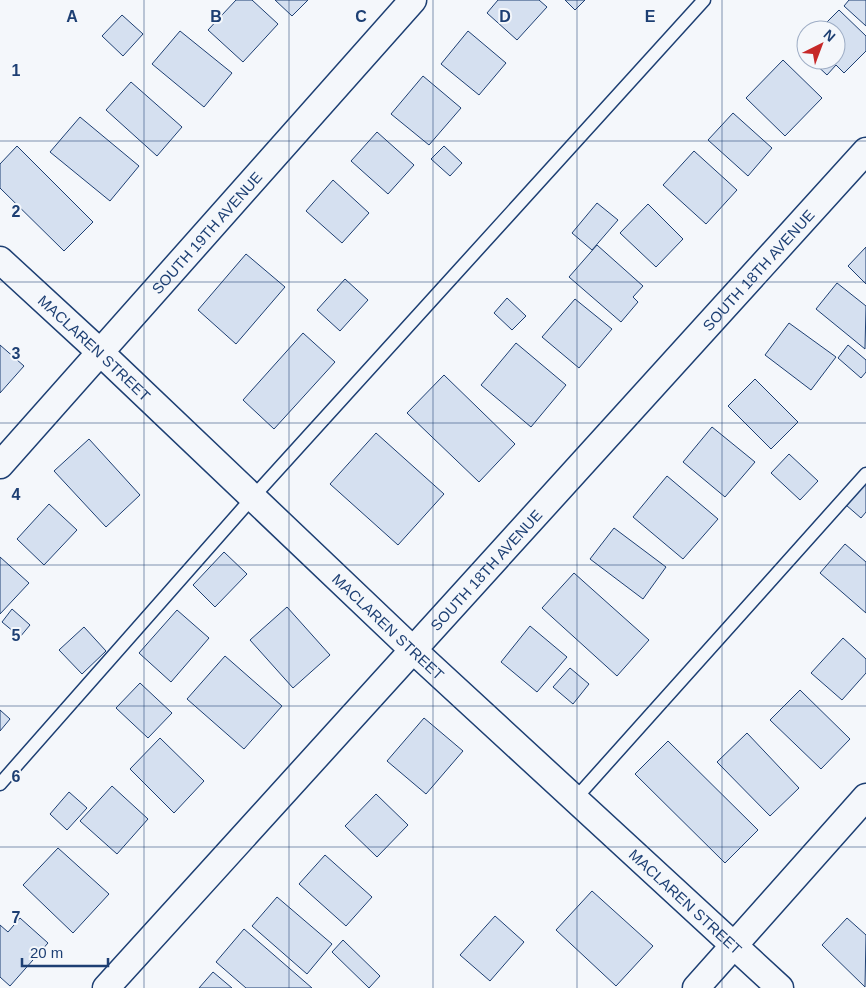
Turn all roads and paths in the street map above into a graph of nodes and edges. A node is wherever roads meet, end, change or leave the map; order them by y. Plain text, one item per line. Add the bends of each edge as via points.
1 (413, 0) edge
2 (704, 0) edge
3 (866, 151) edge
4 (0, 260) edge
5 (101, 353) junction
6 (0, 465) edge
7 (866, 474) edge
8 (253, 497) junction
9 (412, 649) junction
10 (0, 784) edge
11 (866, 797) edge
12 (575, 798) junction
13 (735, 945) junction
14 (106, 988) edge
15 (696, 988) edge
16 (780, 988) edge

1 - 5 street, SOUTH 19TH AVENUE
2 - 8 lane
3 - 9 street, SOUTH 18TH AVENUE
4 - 5 street, MACLAREN STREET
5 - 6 street, SOUTH 19TH AVENUE
5 - 8 street, MACLAREN STREET
7 - 12 lane
8 - 9 street, MACLAREN STREET
8 - 10 lane
9 - 12 street, MACLAREN STREET
9 - 14 street, SOUTH 18TH AVENUE
11 - 13 street
12 - 13 street, MACLAREN STREET
13 - 15 street
13 - 16 street, MACLAREN STREET

